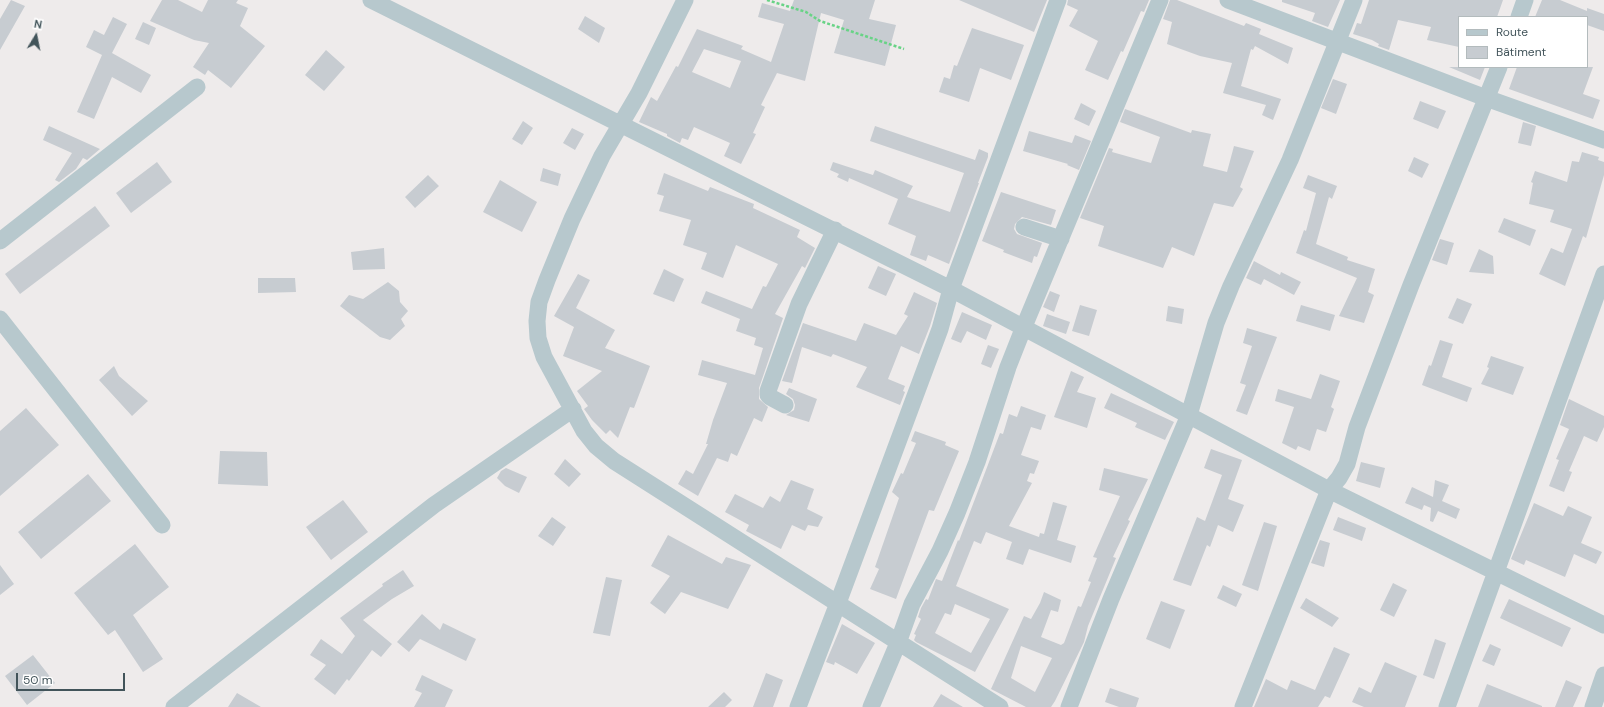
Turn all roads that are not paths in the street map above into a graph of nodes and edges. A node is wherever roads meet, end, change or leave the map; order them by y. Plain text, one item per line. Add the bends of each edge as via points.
1 (371, 0) edge
2 (685, 0) edge
3 (1058, 0) edge
4 (1160, 0) edge
5 (1228, 0) edge
6 (1354, 0) edge
7 (1526, 0) edge
8 (1519, 16) edge
9 (1338, 42) junction
10 (1499, 68) edge
11 (197, 87) dead end
12 (1486, 98) junction
13 (620, 125) junction
14 (1604, 140) edge
15 (1024, 227) dead end
16 (835, 230) junction
17 (1060, 239) junction
18 (0, 241) edge
19 (1604, 274) edge
20 (951, 290) junction
21 (0, 319) edge
22 (1023, 329) junction
23 (786, 405) dead end
24 (573, 409) junction
25 (1189, 415) junction
26 (1328, 490) junction
27 (162, 525) dead end
28 (1497, 572) junction
29 (838, 603) junction
30 (1604, 625) edge
31 (898, 643) junction
32 (1604, 675) edge
33 (174, 707) edge
34 (798, 707) edge
35 (871, 707) edge
36 (1000, 707) edge
37 (1069, 707) edge
38 (1243, 707) edge
39 (1447, 707) edge
40 (1593, 707) edge

1 - 13 street
2 - 13 street via 639,93
3 - 20 street
4 - 17 street
5 - 9 street
6 - 9 street
7 - 8 street
9 - 12 street
9 - 25 street via 1290,160 1216,322
10 - 12 street
11 - 18 street
12 - 14 street
12 - 26 street via 1357,427 1347,464
13 - 16 street
13 - 24 street via 572,219 539,302 538,338 544,357
15 - 17 street
16 - 20 street
16 - 23 street via 799,304 768,390 770,397
17 - 22 street
19 - 28 street
20 - 22 street
20 - 29 street via 940,329
21 - 27 street
22 - 25 street
22 - 31 street via 957,513 912,604
24 - 29 street via 584,431 596,446 614,461
24 - 33 street via 434,505
25 - 26 street
25 - 37 street via 1111,599
26 - 28 street
26 - 38 street
28 - 30 street
28 - 39 street
29 - 31 street
29 - 34 street
31 - 35 street
31 - 36 street
32 - 40 street

